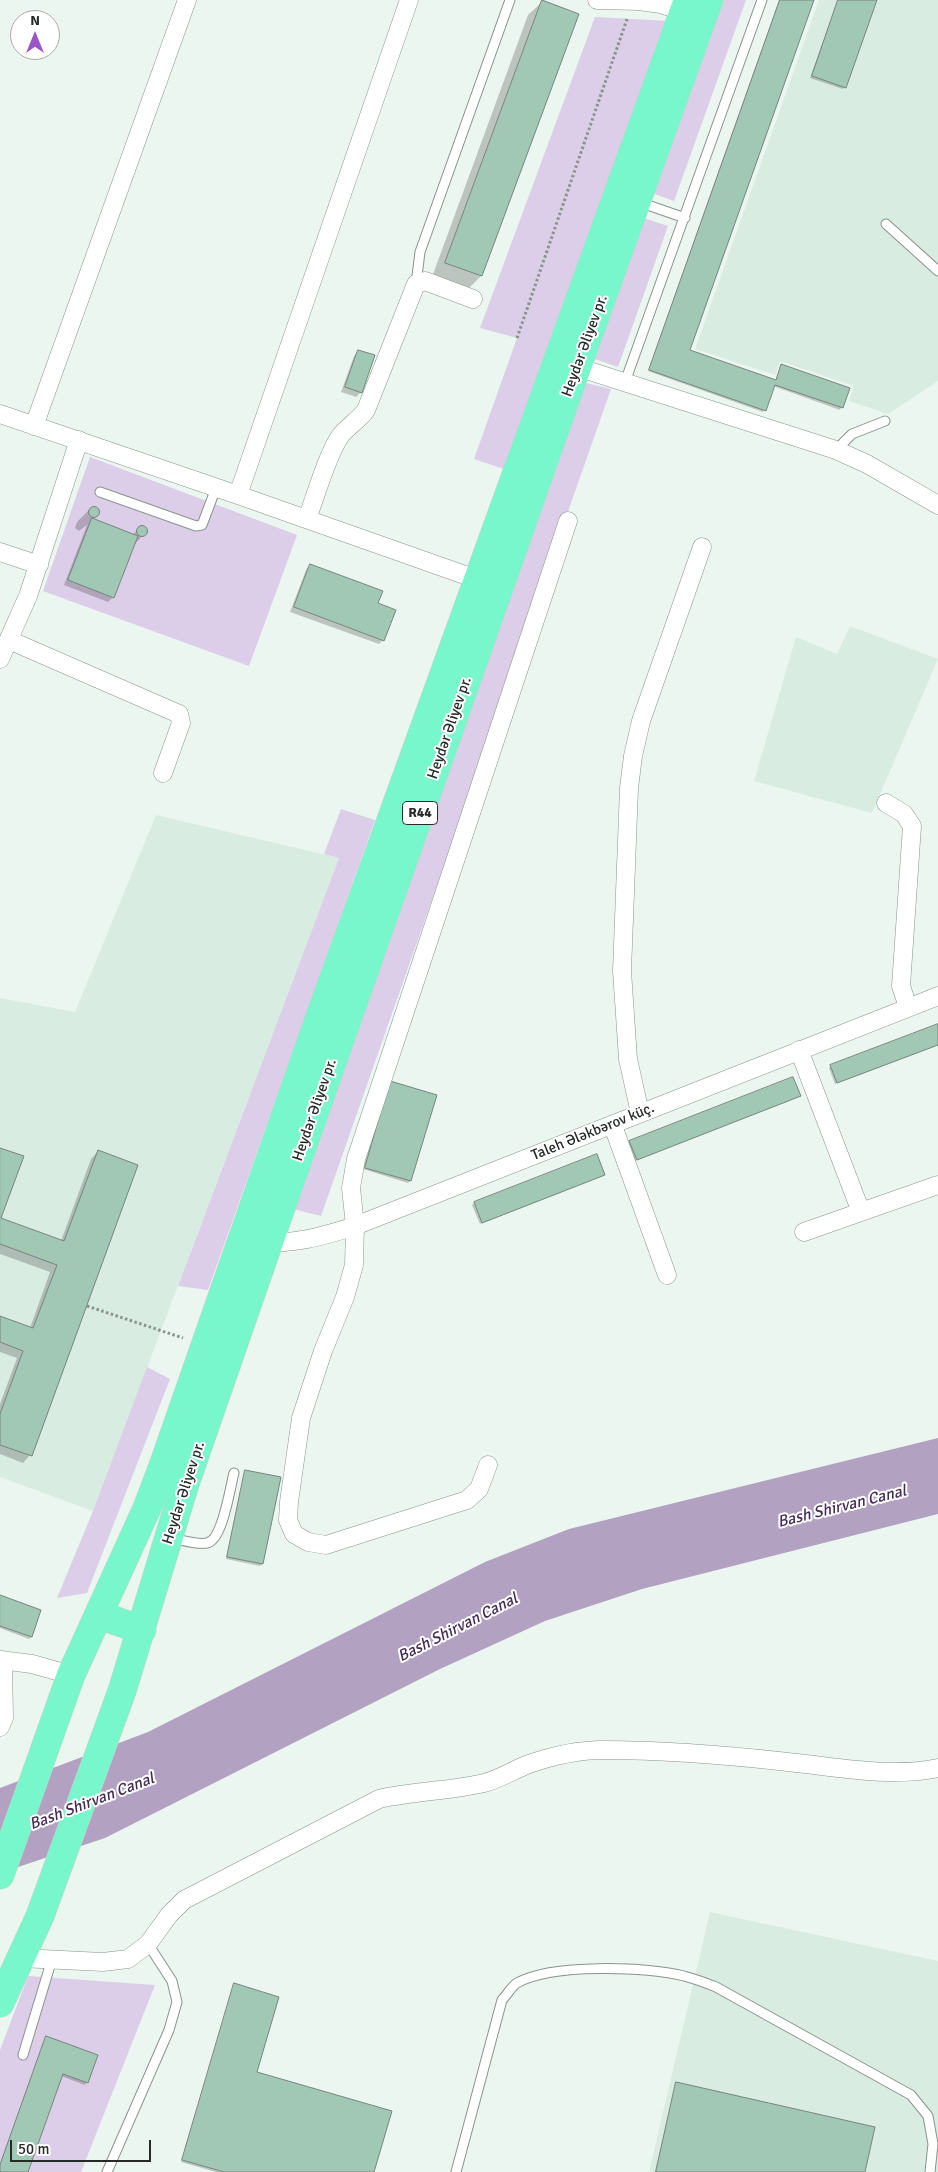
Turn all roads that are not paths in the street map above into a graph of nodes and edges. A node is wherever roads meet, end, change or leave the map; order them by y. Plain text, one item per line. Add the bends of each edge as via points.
1 (187, 0) edge
2 (409, 0) edge
3 (510, 0) edge
4 (597, 0) edge
5 (709, 0) edge
6 (762, 0) edge
7 (686, 6) edge
8 (637, 201) junction
9 (684, 218) junction
10 (886, 224) dead end
11 (938, 271) edge
12 (416, 284) junction
13 (473, 299) dead end
14 (577, 367) junction
15 (624, 382) junction
16 (0, 414) edge
17 (885, 421) dead end
18 (34, 426) junction
19 (79, 440) junction
20 (836, 450) junction
21 (216, 488) junction
22 (100, 492) dead end
23 (238, 495) junction
24 (938, 505) edge
25 (307, 519) junction
26 (568, 521) dead end
27 (702, 548) dead end
28 (0, 552) edge
29 (39, 565) junction
30 (479, 580) junction
31 (9, 640) junction
32 (0, 659) edge
33 (163, 773) dead end
34 (886, 803) dead end
35 (938, 996) edge
36 (908, 1008) junction
37 (799, 1050) junction
38 (640, 1113) junction
39 (613, 1126) junction
40 (938, 1185) edge
41 (861, 1212) junction
42 (355, 1226) junction
43 (804, 1232) dead end
44 (256, 1240) junction
45 (667, 1275) dead end
46 (488, 1465) dead end
47 (234, 1473) dead end
48 (169, 1538) junction
49 (99, 1615) junction
50 (142, 1630) junction
51 (1, 1660) edge
52 (71, 1675) junction
53 (0, 1727) edge
54 (938, 1768) edge
55 (0, 1875) edge
56 (148, 1944) junction
57 (21, 1958) junction
58 (52, 1959) junction
59 (0, 2003) edge
60 (23, 2054) dead end
61 (107, 2172) edge
62 (456, 2172) edge
63 (930, 2172) edge

1 - 18 street
2 - 23 street
3 - 12 lane via 420,252
4 - 7 street
5 - 8 main road, Heydər Əliyev pr. / R44
6 - 9 lane
7 - 30 main road, Heydər Əliyev pr. / R44
8 - 9 lane
8 - 14 main road, Heydər Əliyev pr. / R44
9 - 15 lane
10 - 11 lane
12 - 13 street via 425,282
12 - 25 street via 366,410 341,434
14 - 15 street
14 - 44 main road, Heydər Əliyev pr. / R44
15 - 20 street
16 - 18 street
17 - 20 lane via 852,434
18 - 19 street
19 - 21 street
19 - 29 street
20 - 24 street
21 - 22 lane via 202,525 196,526
21 - 23 street
23 - 25 street
25 - 30 street
26 - 42 street via 356,1159 351,1188
27 - 38 street via 641,721 629,788 622,971 628,1059
28 - 29 street
29 - 31 street
30 - 44 main road, Heydər Əliyev pr. / R44 via 321,1013
31 - 32 street
31 - 33 street via 179,714 181,723
34 - 36 street via 904,814 912,826 901,986
35 - 36 street, Taleh Ələkbərov küç.
36 - 37 street, Taleh Ələkbərov küç.
37 - 38 street, Taleh Ələkbərov küç.
37 - 41 street
38 - 39 street, Taleh Ələkbərov küç.
39 - 42 street, Taleh Ələkbərov küç.
39 - 45 street
40 - 41 street
41 - 43 street
42 - 44 street, Taleh Ələkbərov küç. via 300,1240
42 - 46 street via 354,1265 346,1297 323,1351 301,1418 289,1502 288,1520 294,1534 308,1542 326,1544 467,1500 479,1489
44 - 48 main road, Heydər Əliyev pr. / R44
44 - 49 main road, Heydər Əliyev pr. / R44 via 205,1345 147,1508
47 - 48 lane via 216,1538 207,1543
48 - 50 main road, Heydər Əliyev pr. / R44
49 - 50 main road
49 - 52 main road, Heydər Əliyev pr.
50 - 57 main road, Heydər Əliyev pr. via 40,1916
51 - 52 street via 32,1664
51 - 53 street via 4,1718
52 - 55 main road, Heydər Əliyev pr.
54 - 56 street via 884,1772 713,1754 650,1751 600,1750 552,1757 482,1783 379,1798 184,1900
56 - 58 street via 128,1959 103,1962
56 - 61 lane via 172,1981 176,2002 169,2030
57 - 58 street
57 - 59 main road, Heydər Əliyev pr.
58 - 60 lane
62 - 63 lane via 502,2000 515,1984 536,1976 580,1970 641,1970 684,1976 716,1987 911,2095 928,2116 933,2144

